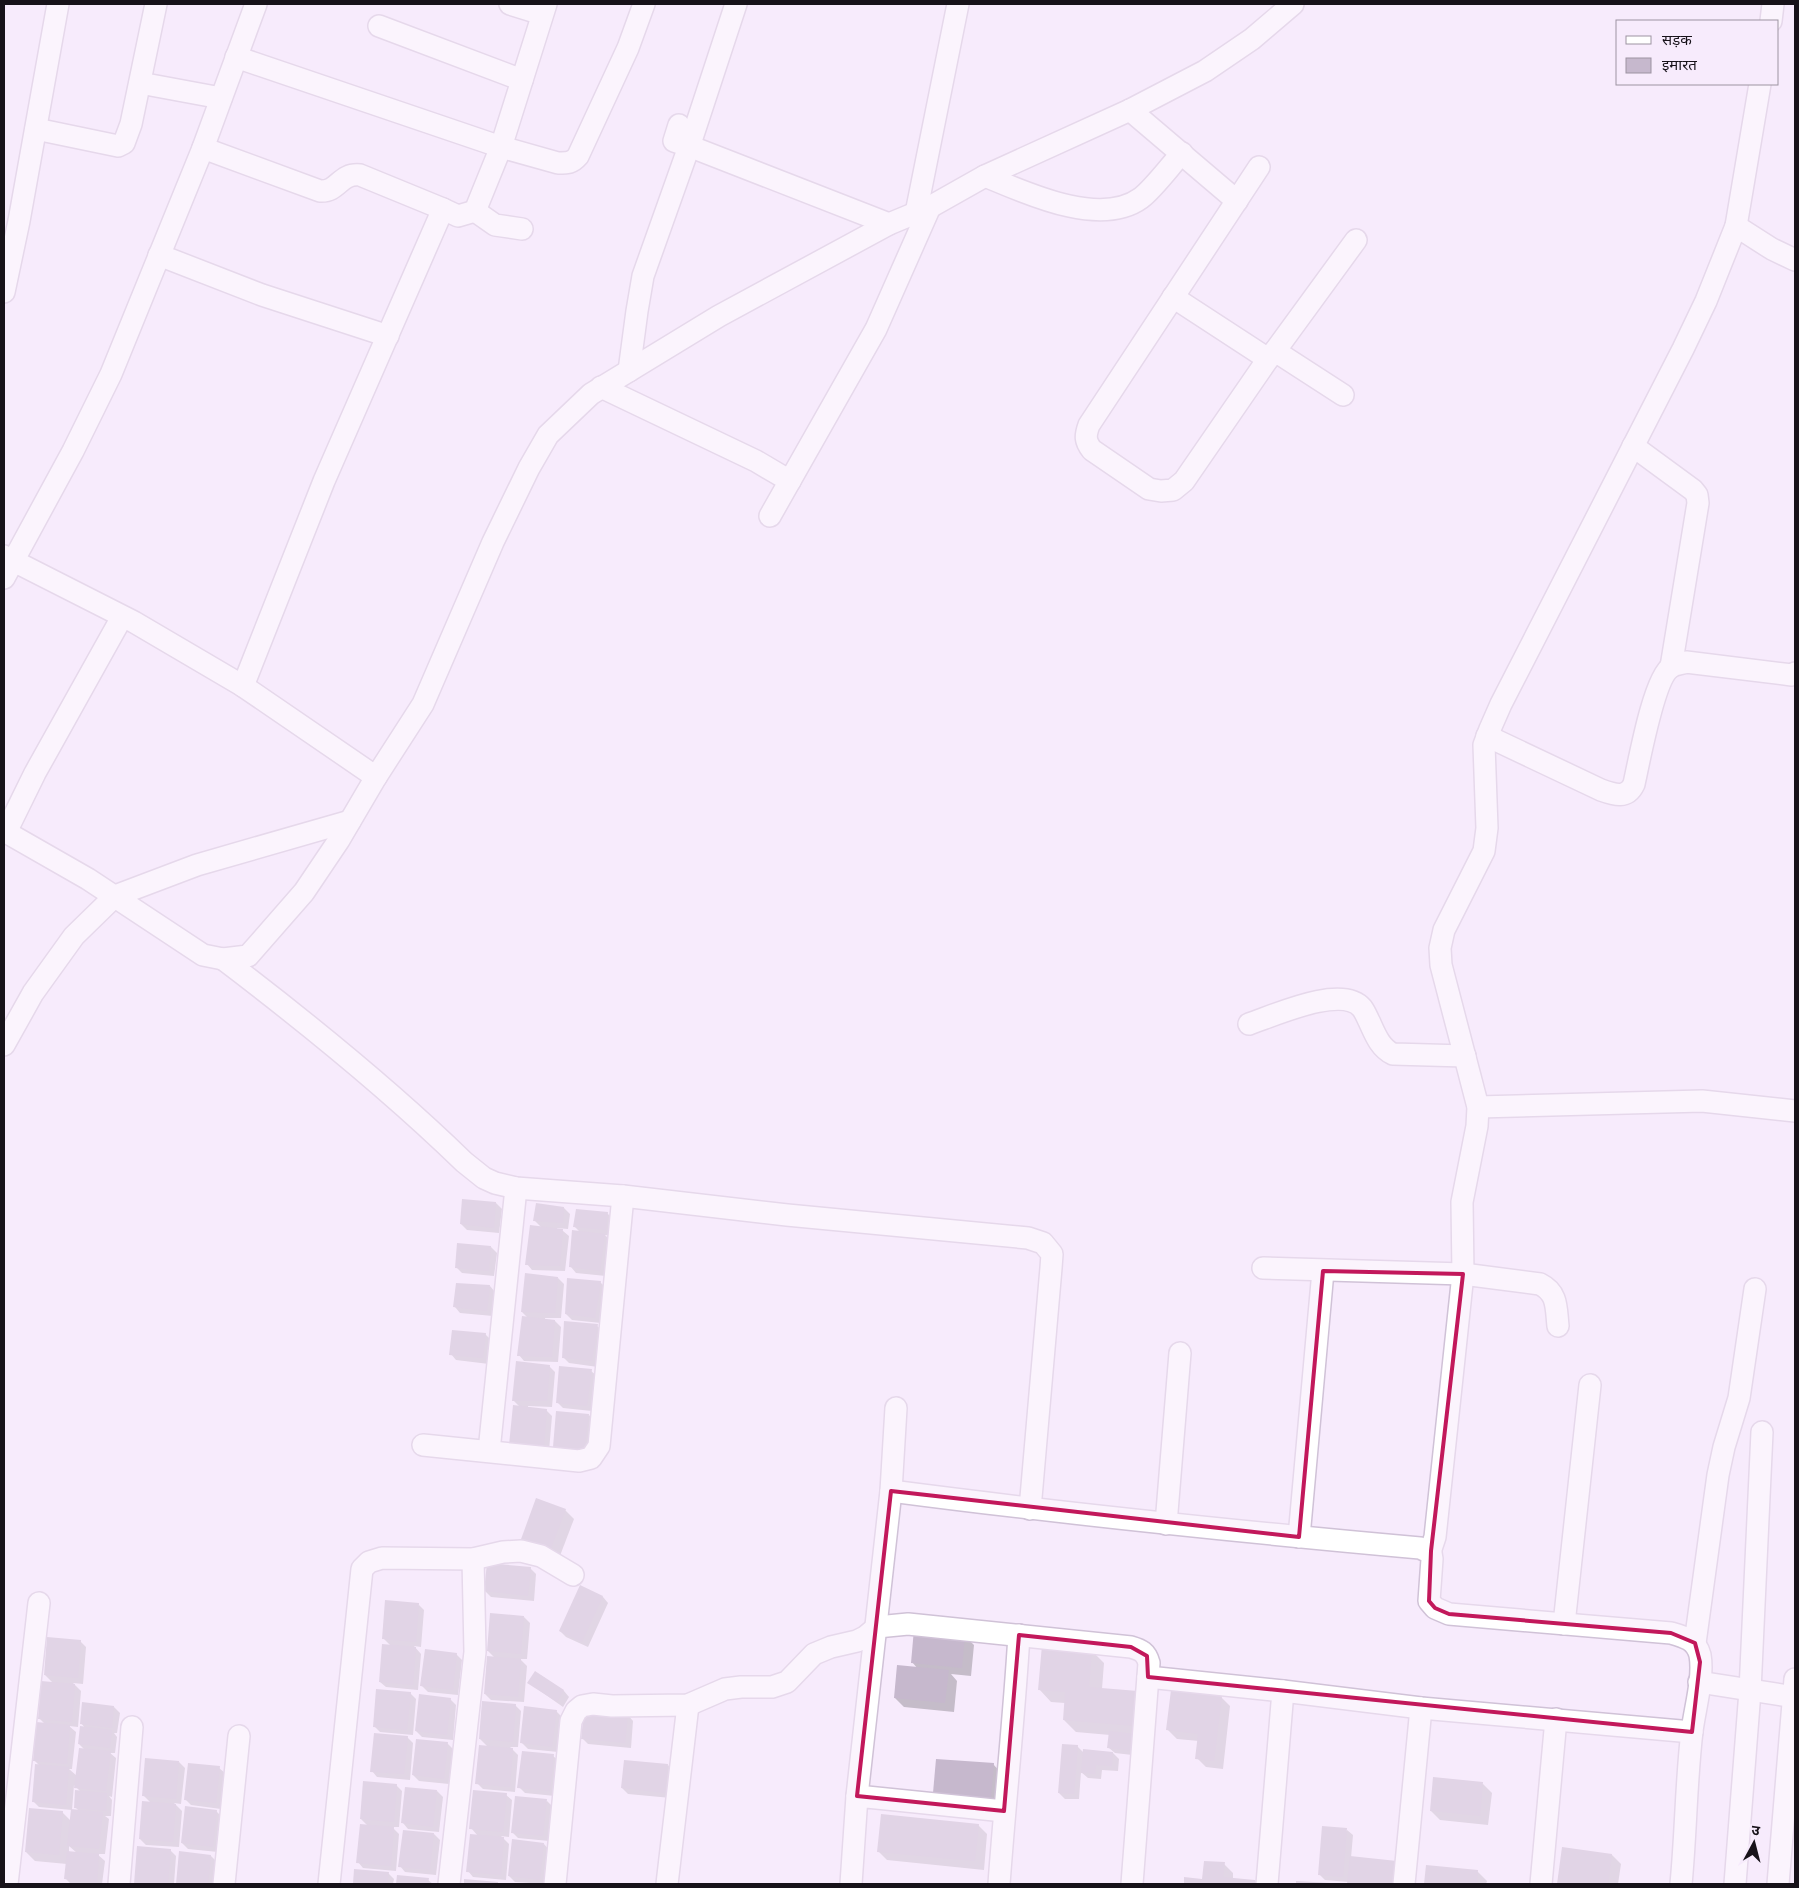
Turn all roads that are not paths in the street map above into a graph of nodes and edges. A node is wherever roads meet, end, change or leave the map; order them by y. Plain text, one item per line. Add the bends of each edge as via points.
1 (58, 4) edge
2 (156, 4) edge
3 (256, 4) edge
4 (510, 4) edge
5 (644, 4) edge
6 (736, 4) edge
7 (958, 4) edge
8 (1293, 4) edge
9 (1774, 4) edge
10 (544, 9) edge
11 (1770, 20) edge
12 (379, 26) dead end
13 (236, 57) junction
14 (522, 80) junction
15 (140, 83) junction
16 (1760, 85) edge
17 (221, 98) junction
18 (1130, 110) junction
19 (679, 125) dead end
20 (36, 129) junction
21 (689, 146) junction
22 (501, 147) junction
23 (203, 148) junction
24 (1182, 153) junction
25 (1259, 167) dead end
26 (984, 176) junction
27 (1237, 201) junction
28 (442, 209) junction
29 (923, 210) junction
30 (474, 211) junction
31 (12, 219) edge
32 (889, 224) junction
33 (1736, 226) junction
34 (522, 228) dead end
35 (1356, 240) dead end
36 (159, 255) junction
37 (1795, 260) edge
38 (4, 292) edge
39 (1173, 297) junction
40 (388, 336) junction
41 (1272, 355) junction
42 (629, 370) junction
43 (601, 387) junction
44 (1343, 395) dead end
45 (1633, 446) junction
46 (790, 481) junction
47 (770, 516) dead end
48 (7, 565) edge
49 (122, 616) junction
50 (1671, 667) junction
51 (1795, 673) edge
52 (243, 686) junction
53 (1488, 736) junction
54 (376, 777) junction
55 (350, 821) junction
56 (5, 831) edge
57 (115, 896) junction
58 (223, 959) junction
59 (1249, 1024) dead end
60 (4, 1045) edge
61 (1465, 1056) junction
62 (1478, 1107) junction
63 (1795, 1111) edge
64 (516, 1188) junction
65 (622, 1196) junction
66 (1263, 1268) dead end
67 (1323, 1271) junction
68 (1463, 1274) junction
69 (1755, 1289) dead end
70 (1558, 1326) dead end
71 (1180, 1353) dead end
72 (1590, 1384) dead end
73 (896, 1408) dead end
74 (1762, 1432) dead end
75 (423, 1444) dead end
76 (489, 1452) junction
77 (891, 1491) junction
78 (1030, 1509) junction
79 (1166, 1524) junction
80 (1299, 1537) junction
81 (1430, 1552) junction
82 (473, 1559) junction
83 (573, 1575) dead end
84 (39, 1604) dead end
85 (1564, 1624) junction
86 (877, 1627) junction
87 (1019, 1636) junction
88 (1695, 1643) junction
89 (1148, 1677) junction
90 (1699, 1682) junction
91 (1283, 1691) junction
92 (1750, 1691) junction
93 (1795, 1691) edge
94 (688, 1705) junction
95 (1421, 1708) junction
96 (1556, 1719) junction
97 (132, 1727) dead end
98 (1692, 1732) junction
99 (239, 1736) dead end
100 (857, 1796) junction
101 (1004, 1811) junction
102 (7, 1884) edge
103 (119, 1884) edge
104 (224, 1884) edge
105 (329, 1884) edge
106 (450, 1884) edge
107 (556, 1884) edge
108 (667, 1884) edge
109 (851, 1884) edge
110 (999, 1884) edge
111 (1132, 1884) edge
112 (1267, 1884) edge
113 (1404, 1884) edge
114 (1540, 1884) edge
115 (1681, 1884) edge
116 (1735, 1884) edge
117 (1778, 1884) edge

1 - 20 street
2 - 15 street
3 - 13 street
4 - 10 street
5 - 22 street via 628,48 573,162 558,163
6 - 21 street
7 - 29 street
8 - 18 street via 1252,40 1205,71
9 - 11 street
10 - 14 street
12 - 14 street
13 - 17 street
13 - 22 street
14 - 22 street
15 - 17 street
15 - 20 street via 131,124 124,143 118,146
16 - 33 street
17 - 23 street
18 - 24 street
18 - 26 street
19 - 21 street via 674,141
20 - 31 street
21 - 32 street
21 - 42 street via 643,276
22 - 30 street
23 - 28 street via 320,191 327,191 351,175 360,175
23 - 36 street
24 - 26 street via 1142,198 1123,208 1099,210 1069,206
24 - 27 street
25 - 27 street
26 - 29 street
27 - 39 street
28 - 30 street via 458,216
28 - 40 street
29 - 32 street
29 - 46 street via 876,329
30 - 34 street via 495,225
31 - 38 street
32 - 42 street via 719,316
33 - 37 street
33 - 45 street via 1706,301
35 - 41 street
36 - 40 street via 262,295
36 - 48 street via 111,374 73,451
39 - 41 street
39 - 41 street via 1086,434 1086,442 1092,450 1150,489 1173,490 1184,481
40 - 52 street via 324,481
41 - 44 street
42 - 43 street
43 - 46 street via 756,461
43 - 54 street via 548,435 493,542 423,704
45 - 50 street via 1694,490 1697,496
45 - 53 street via 1501,704
46 - 47 street
48 - 49 street via 74,591
49 - 52 street
49 - 56 street
50 - 51 street via 1686,662
50 - 53 street via 1663,678 1646,730 1634,784 1624,795 1602,790
52 - 54 street
53 - 61 street via 1484,745 1487,828 1484,851 1444,930 1440,948 1441,965
54 - 55 street
55 - 57 street via 197,866
55 - 58 street via 304,892 248,956
56 - 57 street
57 - 58 street via 203,955
57 - 60 street via 74,936 33,993
58 - 64 street via 345,1056 484,1178
59 - 61 street via 1314,1003 1348,1000 1361,1007 1385,1051
61 - 62 street
62 - 63 street via 1702,1101
62 - 68 street via 1462,1202
64 - 65 street
64 - 76 street
65 - 76 street via 599,1446 592,1458 579,1461
65 - 78 street via 1028,1238 1043,1243 1052,1254
66 - 67 street
67 - 68 street
67 - 80 street
68 - 70 street via 1540,1284 1550,1289 1555,1300
68 - 81 street via 1435,1537
69 - 88 street via 1739,1398 1718,1475
71 - 79 street
72 - 85 street
73 - 77 street
74 - 92 street
75 - 76 street
77 - 78 street
77 - 86 street
78 - 79 street
79 - 80 street
80 - 81 street via 1420,1548
81 - 85 street via 1429,1601 1435,1608 1450,1614
82 - 83 street via 521,1551 540,1556
82 - 105 street via 382,1558 368,1562 362,1569
82 - 106 street via 475,1652
84 - 102 street
85 - 88 street via 1671,1633
86 - 87 street via 908,1624
86 - 94 street via 857,1641 814,1654 787,1682 772,1687 725,1689
86 - 100 street
87 - 89 street via 1141,1650 1149,1663
87 - 101 street
88 - 90 street via 1700,1654
89 - 91 street
89 - 111 street
90 - 92 street
90 - 98 street
91 - 95 street
91 - 112 street
92 - 93 street
92 - 116 street
93 - 117 street
94 - 107 street via 593,1704 576,1711 571,1721
94 - 108 street
95 - 96 street
95 - 113 street
96 - 98 street
96 - 114 street
97 - 103 street
98 - 115 street
99 - 104 street
100 - 101 street
100 - 109 street
101 - 110 street

